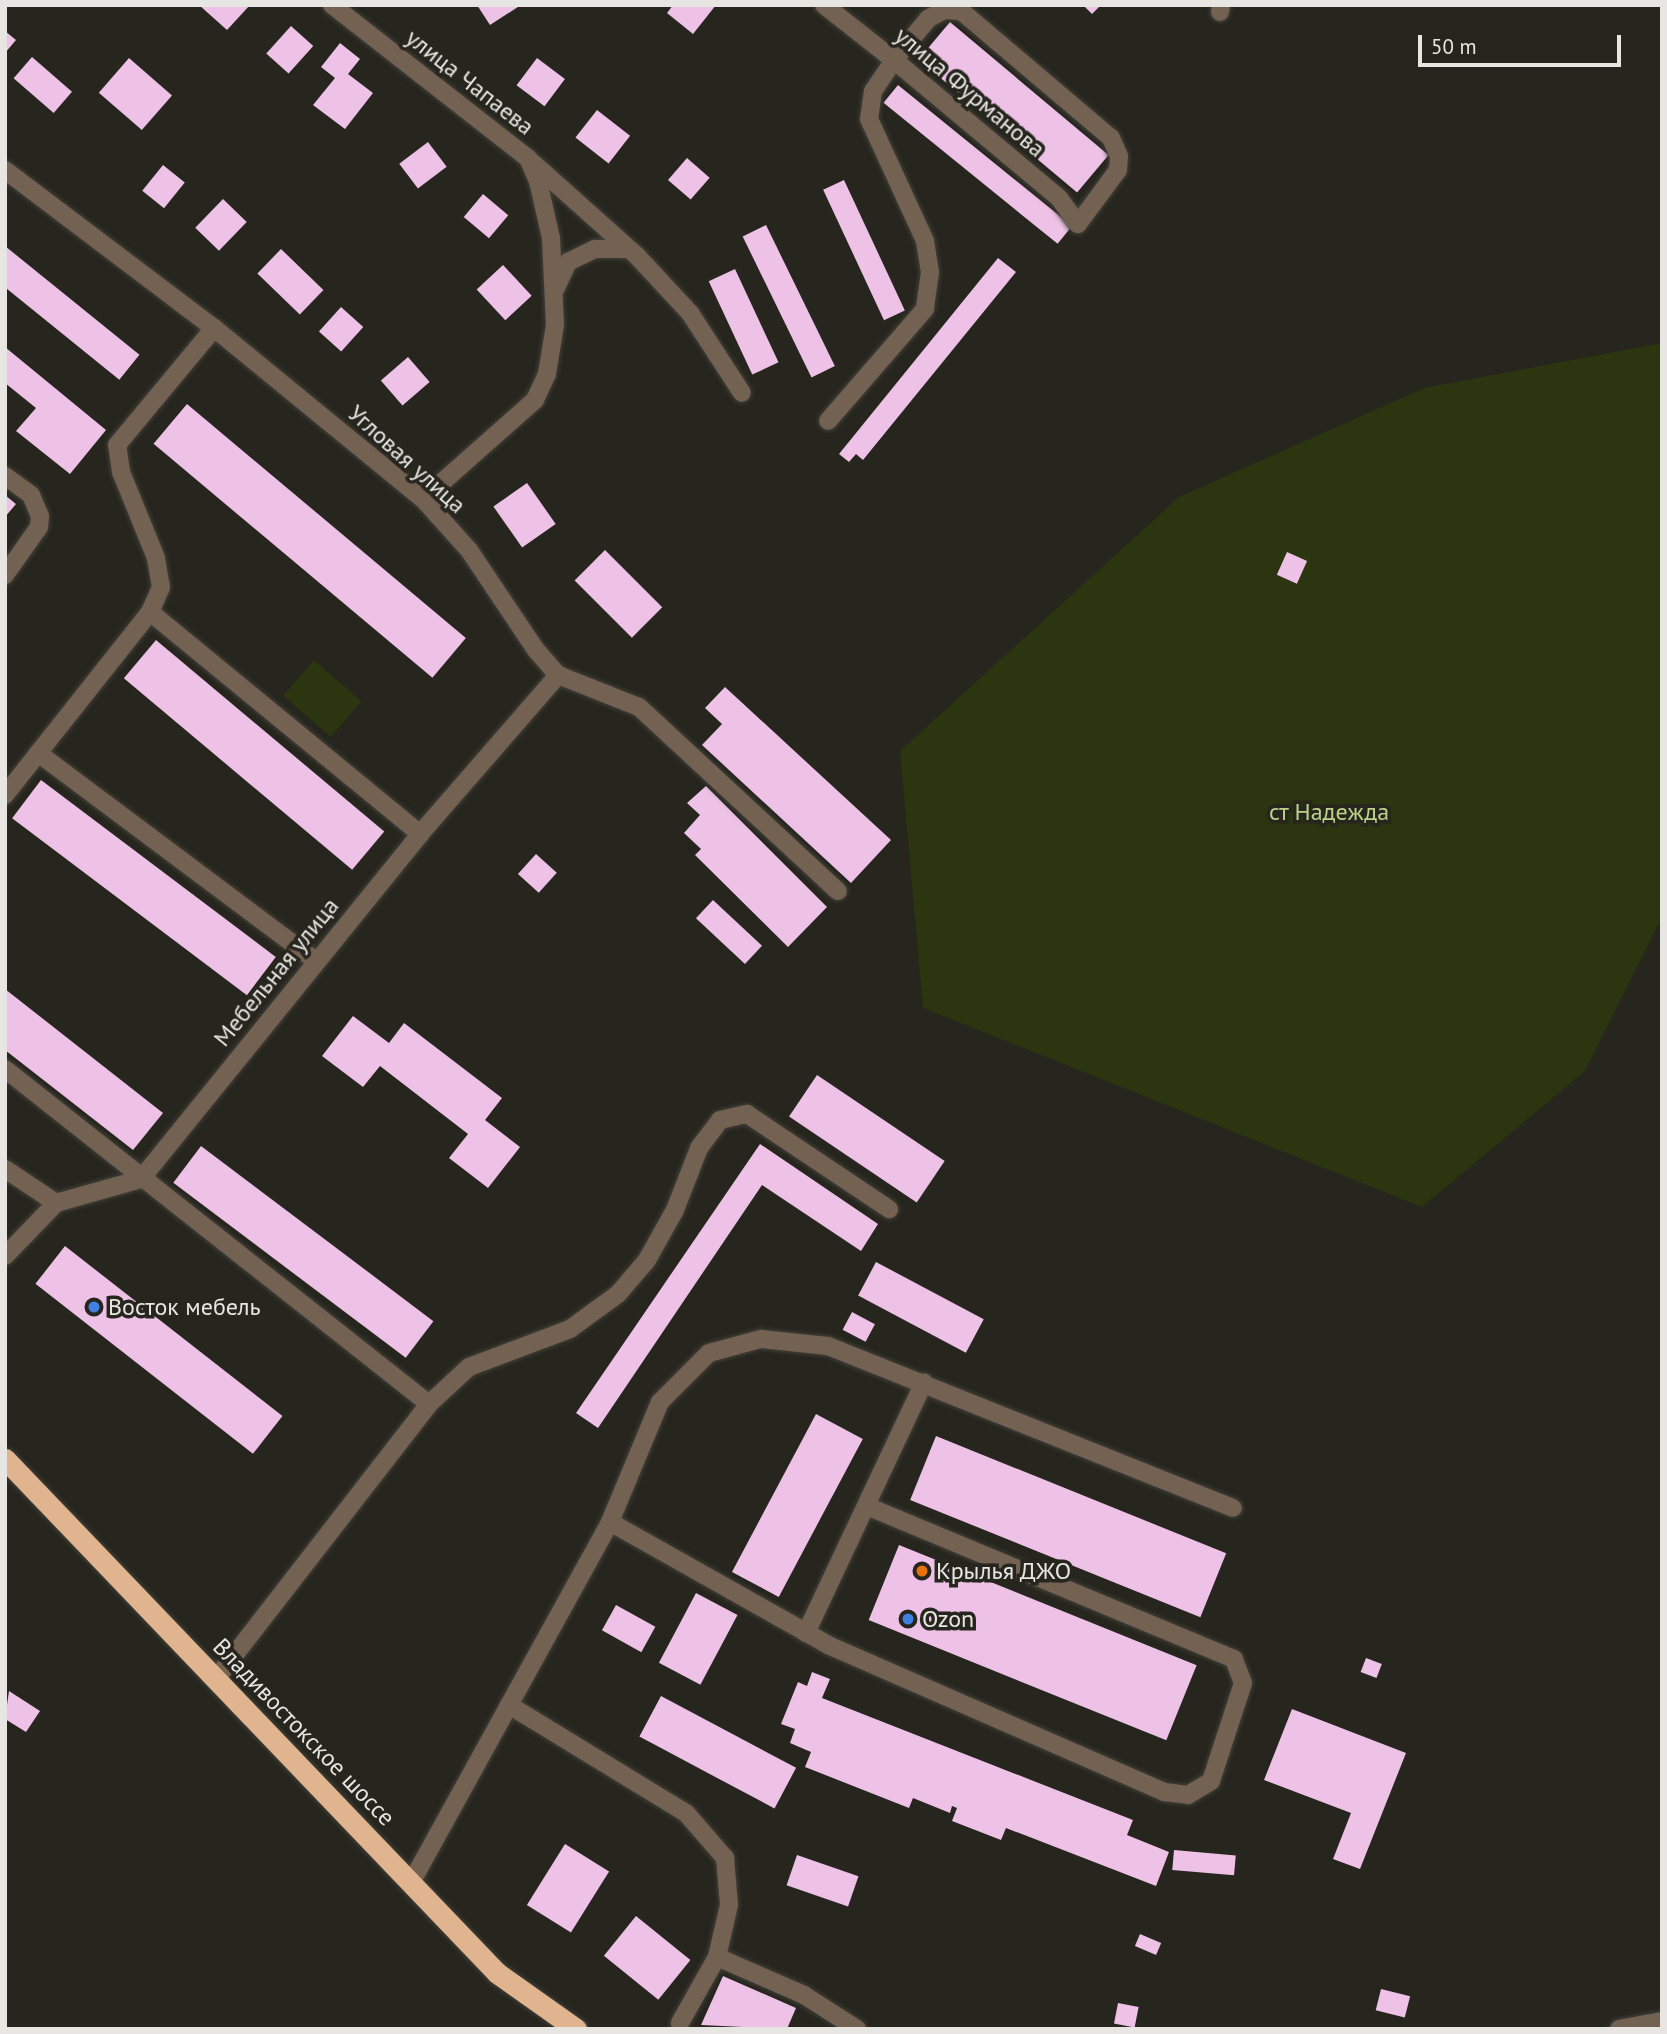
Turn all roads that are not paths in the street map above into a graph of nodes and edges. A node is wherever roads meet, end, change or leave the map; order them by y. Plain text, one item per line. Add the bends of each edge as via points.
1 (332, 5) edge
2 (824, 5) edge
3 (894, 60) junction
4 (528, 158) junction
5 (5, 170) edge
6 (629, 249) junction
7 (554, 293) junction
8 (214, 328) junction
9 (742, 393) dead end
10 (828, 422) dead end
11 (5, 476) edge
12 (423, 499) junction
13 (5, 576) edge
14 (149, 612) junction
15 (558, 676) junction
16 (38, 753) junction
17 (5, 795) edge
18 (420, 834) junction
19 (838, 891) dead end
20 (316, 961) junction
21 (5, 1069) edge
22 (5, 1169) edge
23 (141, 1179) junction
24 (56, 1203) junction
25 (890, 1209) dead end
26 (5, 1256) edge
27 (924, 1382) junction
28 (429, 1404) junction
29 (5, 1459) edge
30 (867, 1506) junction
31 (1233, 1508) dead end
32 (610, 1522) junction
33 (806, 1633) junction
34 (215, 1680) junction
35 (509, 1704) junction
36 (412, 1881) junction
37 (717, 1957) junction
38 (1662, 2021) edge
39 (680, 2023) dead end
40 (576, 2029) edge
41 (857, 2029) edge
42 (1619, 2029) edge

1 - 4 street, улица Чапаева
2 - 3 street, улица Фурманова
3 - 3 street, улица Фурманова via 1059,198 1078,224 1118,170 1111,138 961,11 944,10 928,19
3 - 10 street via 873,91 869,119 925,241 930,272 925,309
4 - 6 street
4 - 7 street, улица Чапаева via 551,238
5 - 8 street, Угловая улица
6 - 7 street via 595,248 568,262
6 - 9 street via 690,313
7 - 12 street, улица Чапаева via 549,362 535,400
8 - 12 street, Угловая улица
8 - 14 street via 117,445 121,472 156,558 161,587
11 - 13 street via 31,495 40,516 38,527
12 - 15 street, Угловая улица via 469,550
14 - 16 street
14 - 18 street
15 - 18 street, Мебельная улица
15 - 19 street, Угловая улица via 639,707
16 - 17 street
16 - 20 street
18 - 20 street, Мебельная улица
20 - 23 street, Мебельная улица
21 - 23 street
22 - 24 street
23 - 24 street
23 - 28 street
24 - 26 street
25 - 28 street via 747,1114 720,1120 699,1148 675,1210 648,1260 618,1294 570,1329 470,1367
27 - 30 street
27 - 31 street
27 - 32 street via 828,1346 761,1339 709,1353 660,1402
28 - 34 street
29 - 34 highway, Владивостокское шоссе
30 - 33 street
30 - 33 street via 1234,1659 1243,1683 1211,1781 1188,1795 1164,1792
32 - 33 street
32 - 35 street
34 - 36 highway, Владивостокское шоссе
35 - 36 street
35 - 37 street via 686,1813 724,1858 729,1905
36 - 40 highway, Владивостокское шоссе via 497,1973
37 - 39 street
37 - 41 street via 804,1995
38 - 42 street

